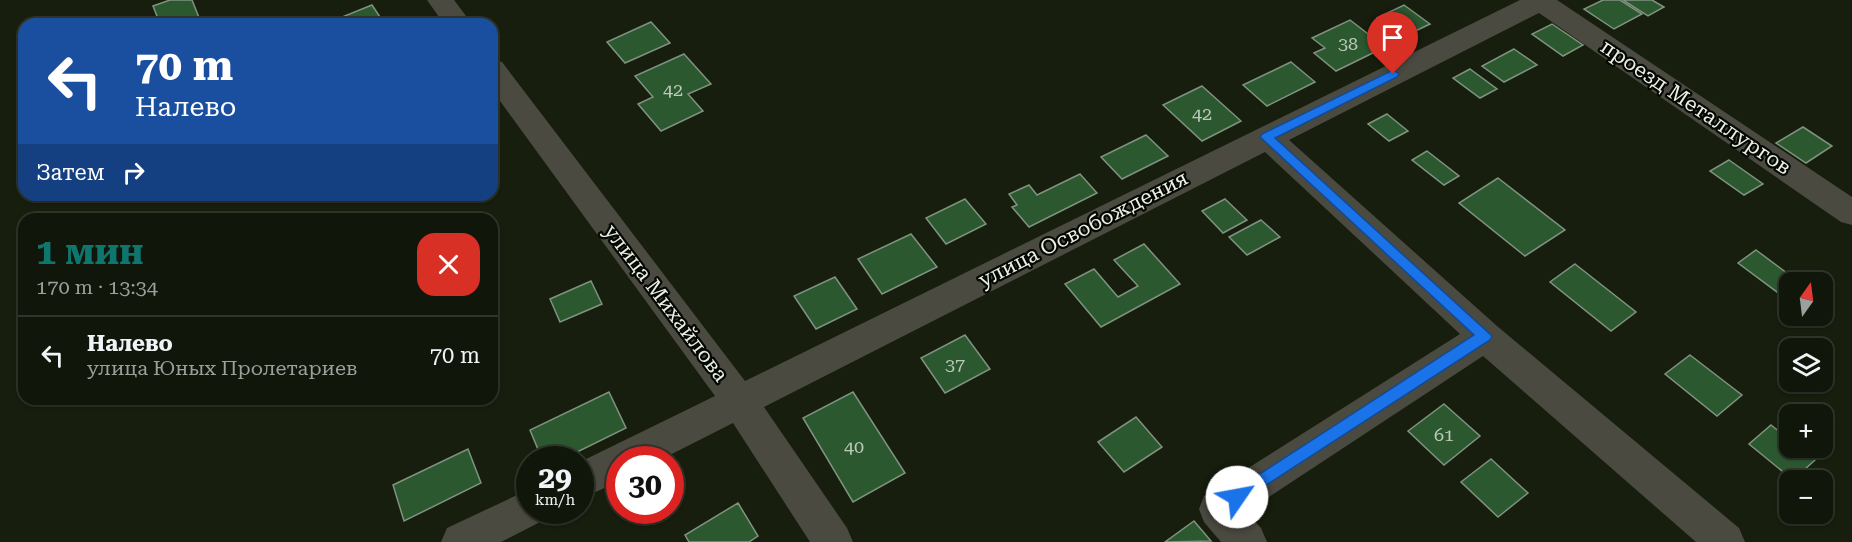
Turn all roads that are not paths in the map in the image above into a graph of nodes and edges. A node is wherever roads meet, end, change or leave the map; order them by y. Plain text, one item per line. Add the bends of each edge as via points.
1 (440, 0) edge
2 (1541, 0) edge
3 (454, 18) edge
4 (498, 77) edge
5 (1267, 137) junction
6 (1852, 213) edge
7 (1485, 336) junction
8 (739, 401) junction
9 (650, 446) edge
10 (516, 515) edge
11 (472, 539) edge
12 (833, 542) edge
13 (1247, 542) edge
14 (1725, 542) edge

1 - 3 street
2 - 5 street, улица Освобождения
2 - 6 street, проезд Металлургов
4 - 8 street, улица Михайлова
5 - 7 street
5 - 8 street, улица Освобождения
7 - 13 street via 1218,509
7 - 14 street
8 - 9 street, улица Освобождения
8 - 12 street, улица Михайлова
10 - 11 street

